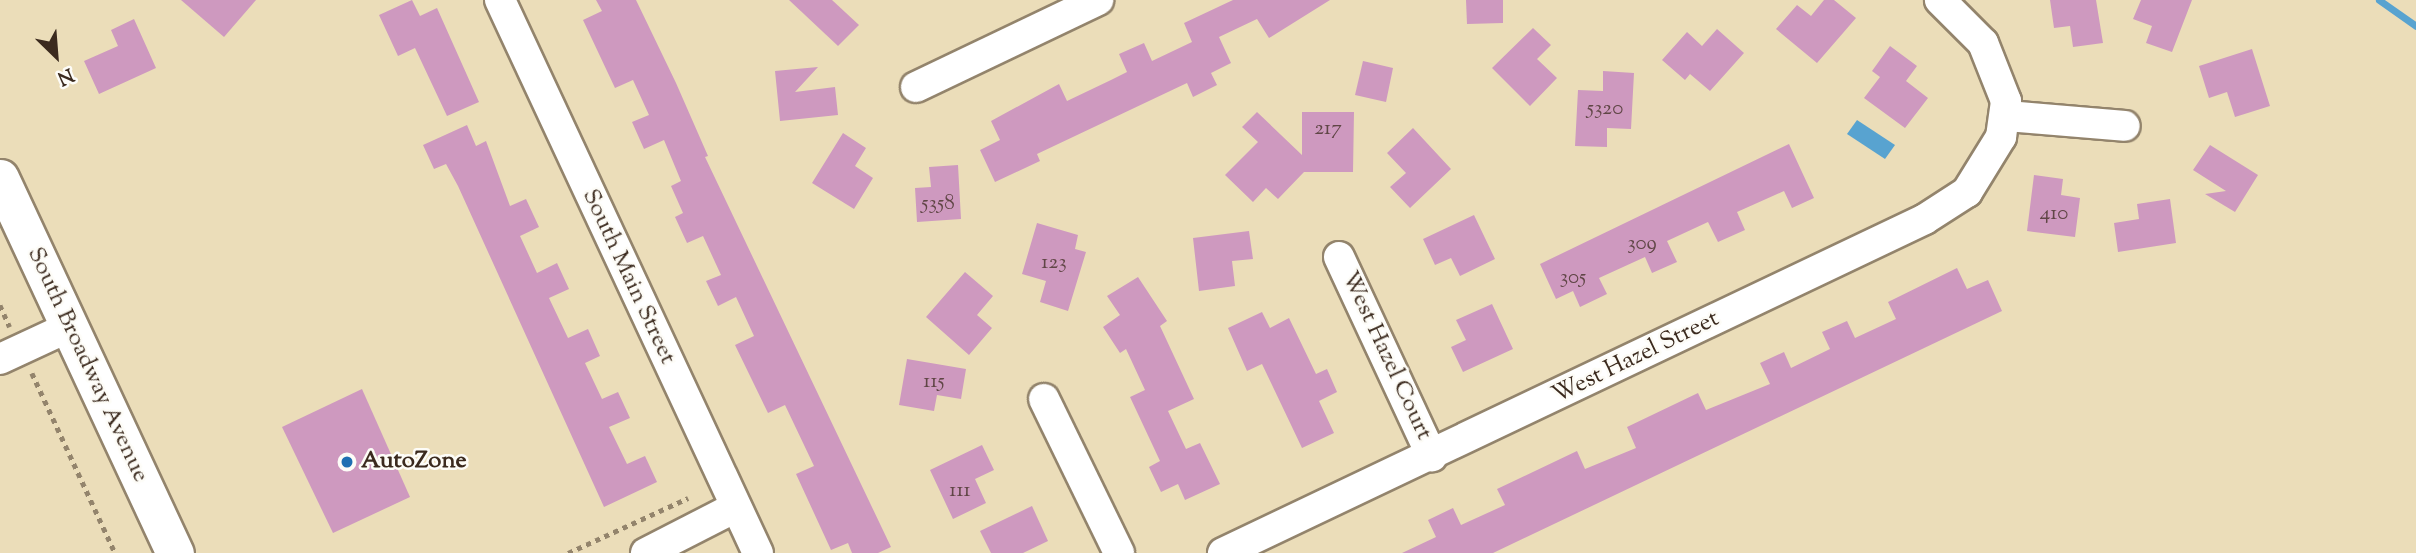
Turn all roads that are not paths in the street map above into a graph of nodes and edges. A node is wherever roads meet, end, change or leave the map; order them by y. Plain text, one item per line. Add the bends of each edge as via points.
1 (500, 0) edge
2 (1098, 0) edge
3 (1940, 0) edge
4 (916, 87) dead end
5 (2007, 116) junction
6 (2125, 126) dead end
7 (0, 178) edge
8 (1339, 257) dead end
9 (69, 327) junction
10 (10, 354) edge
11 (1044, 399) dead end
12 (1432, 456) junction
13 (734, 508) junction
14 (175, 553) edge
15 (646, 553) edge
16 (758, 553) edge
17 (1119, 553) edge
18 (1223, 553) edge

1 - 13 street, South Main Street
2 - 4 street
3 - 5 street via 1983,43 2006,101
5 - 6 street
5 - 12 street, West Hazel Street via 1980,176 1967,192 1925,219
7 - 9 main road, South Broadway Avenue
8 - 12 street, West Hazel Court
9 - 10 street
9 - 14 main road, South Broadway Avenue
11 - 17 street
12 - 18 street, West Hazel Street
13 - 15 street
13 - 16 street, South Main Street

